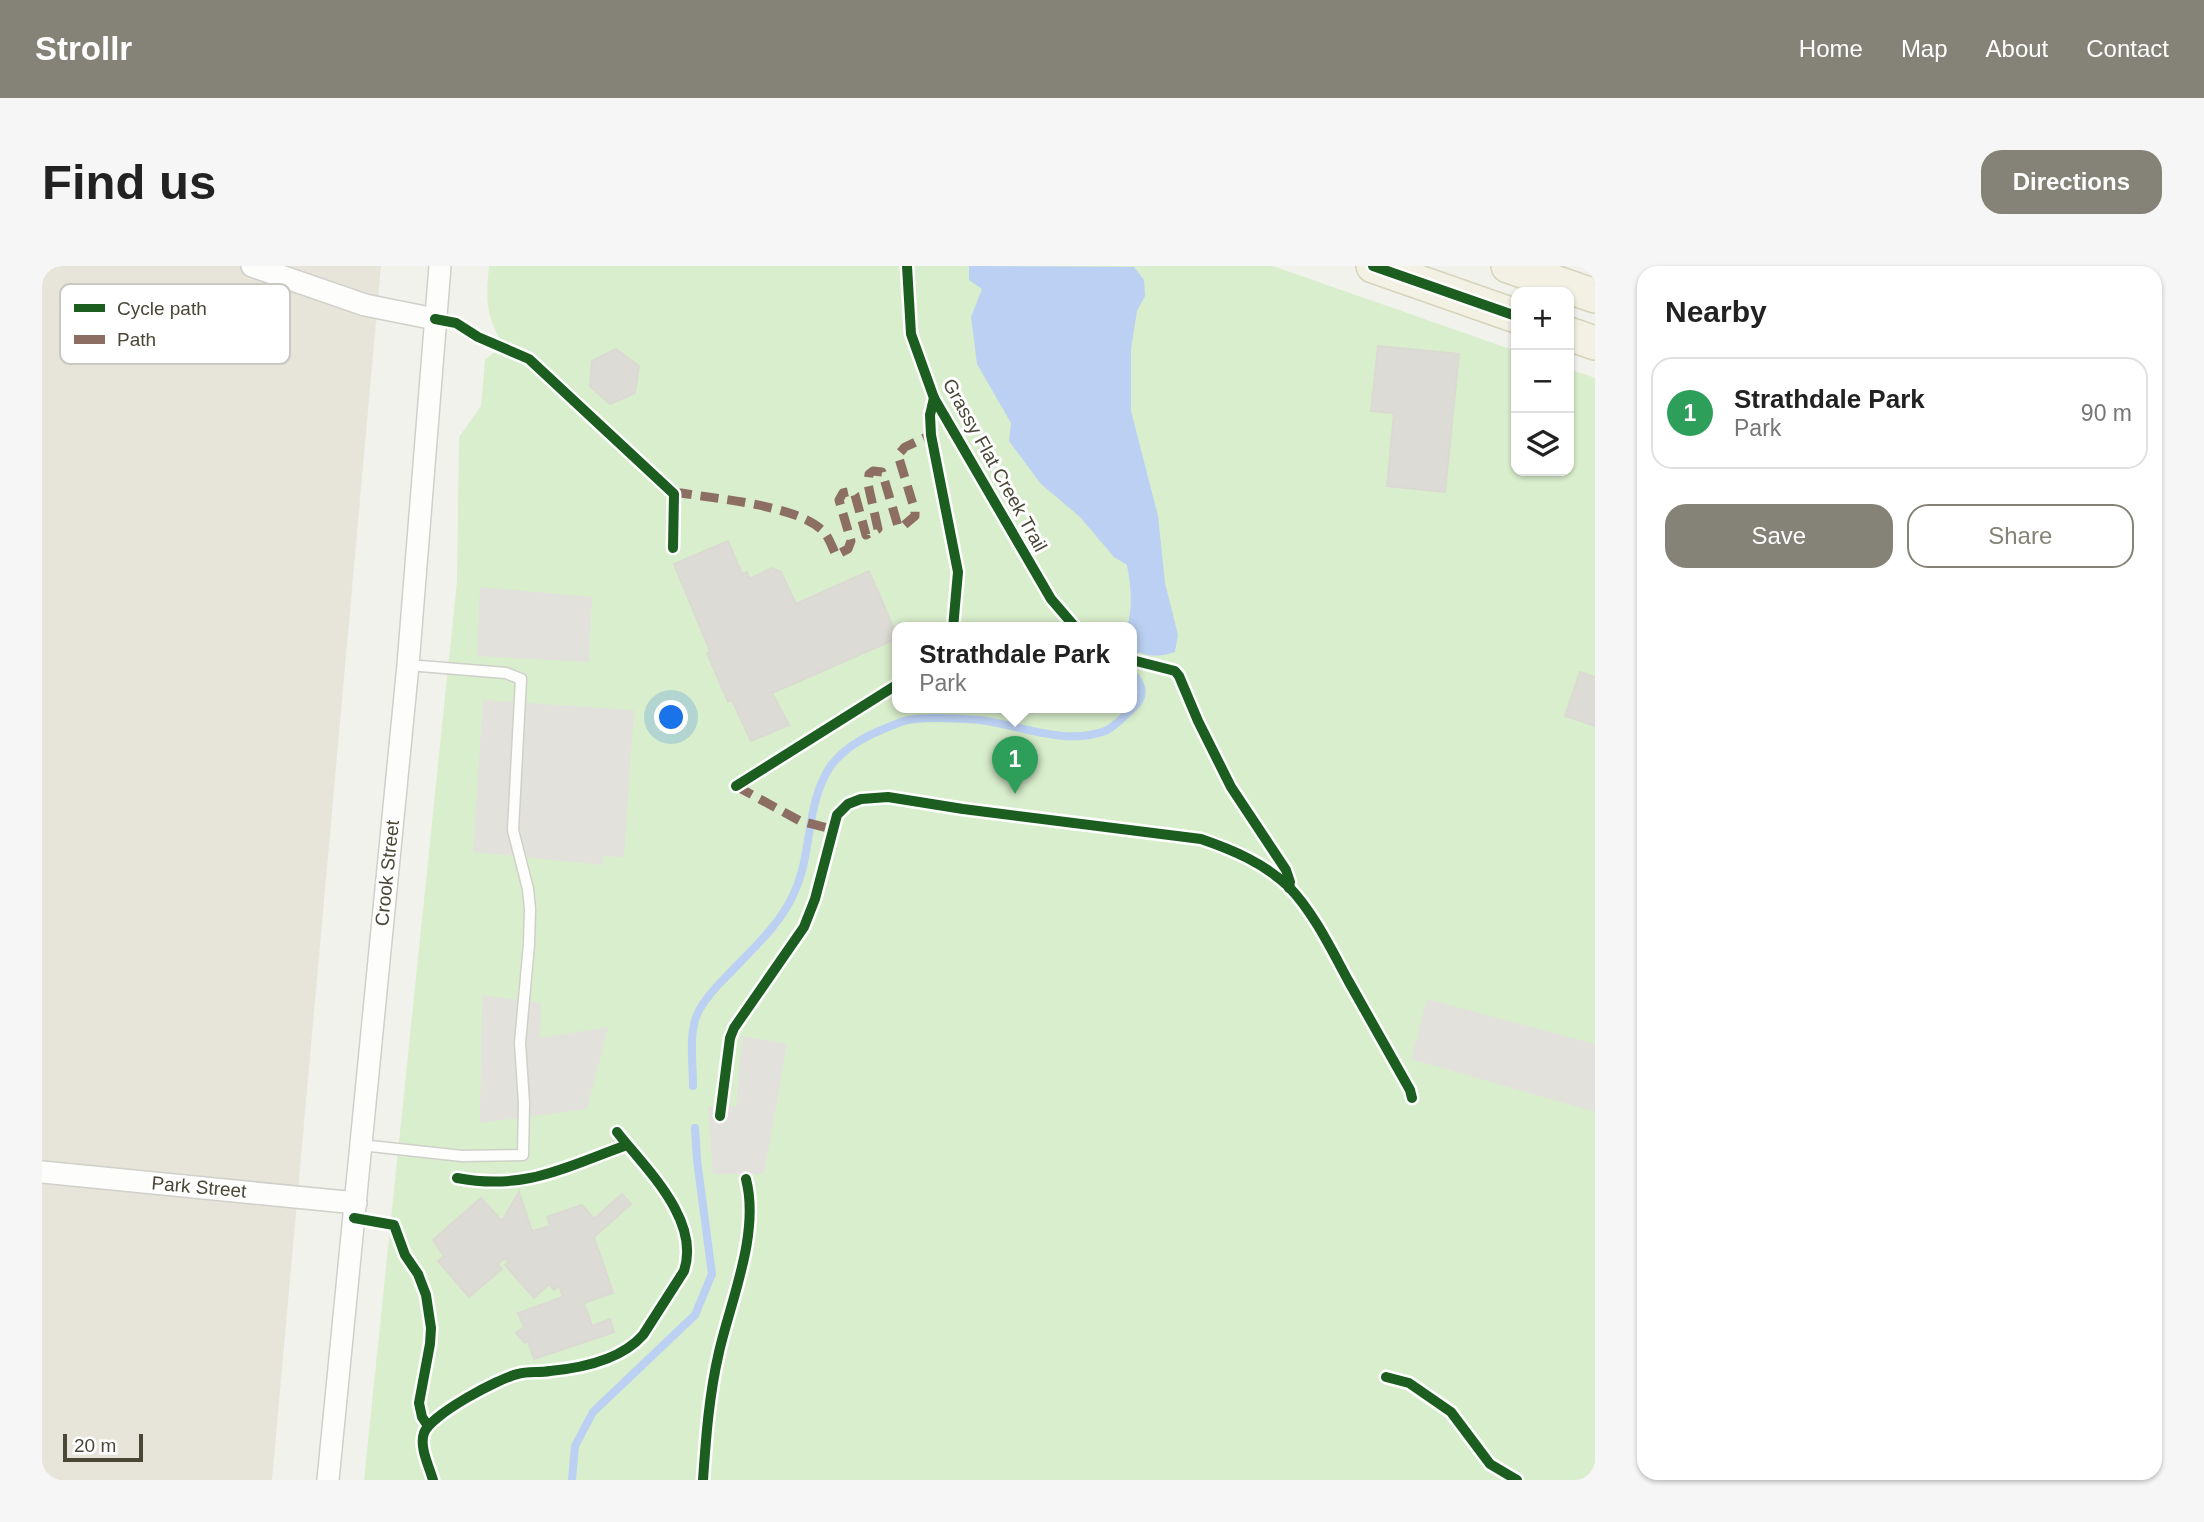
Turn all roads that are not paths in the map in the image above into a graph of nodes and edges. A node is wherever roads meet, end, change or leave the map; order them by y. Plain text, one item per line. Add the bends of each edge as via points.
1 (252, 266) edge
2 (440, 266) edge
3 (1373, 266) edge
4 (1508, 266) edge
5 (1595, 296) edge
6 (1511, 314) edge
7 (435, 319) junction
8 (1574, 336) edge
9 (1595, 343) edge
10 (408, 665) junction
11 (361, 1145) junction
12 (42, 1172) edge
13 (356, 1203) junction
14 (328, 1480) edge

1 - 7 street via 365,305
2 - 7 street, Crook Street
3 - 6 main road
4 - 5 main road
7 - 10 street, Crook Street
8 - 9 main road
10 - 11 street, Crook Street
10 - 11 lane via 506,673 521,679 513,830 530,909 520,1043 523,1155 462,1156
11 - 13 street, Crook Street
12 - 13 street, Park Street
13 - 14 street, Crook Street

